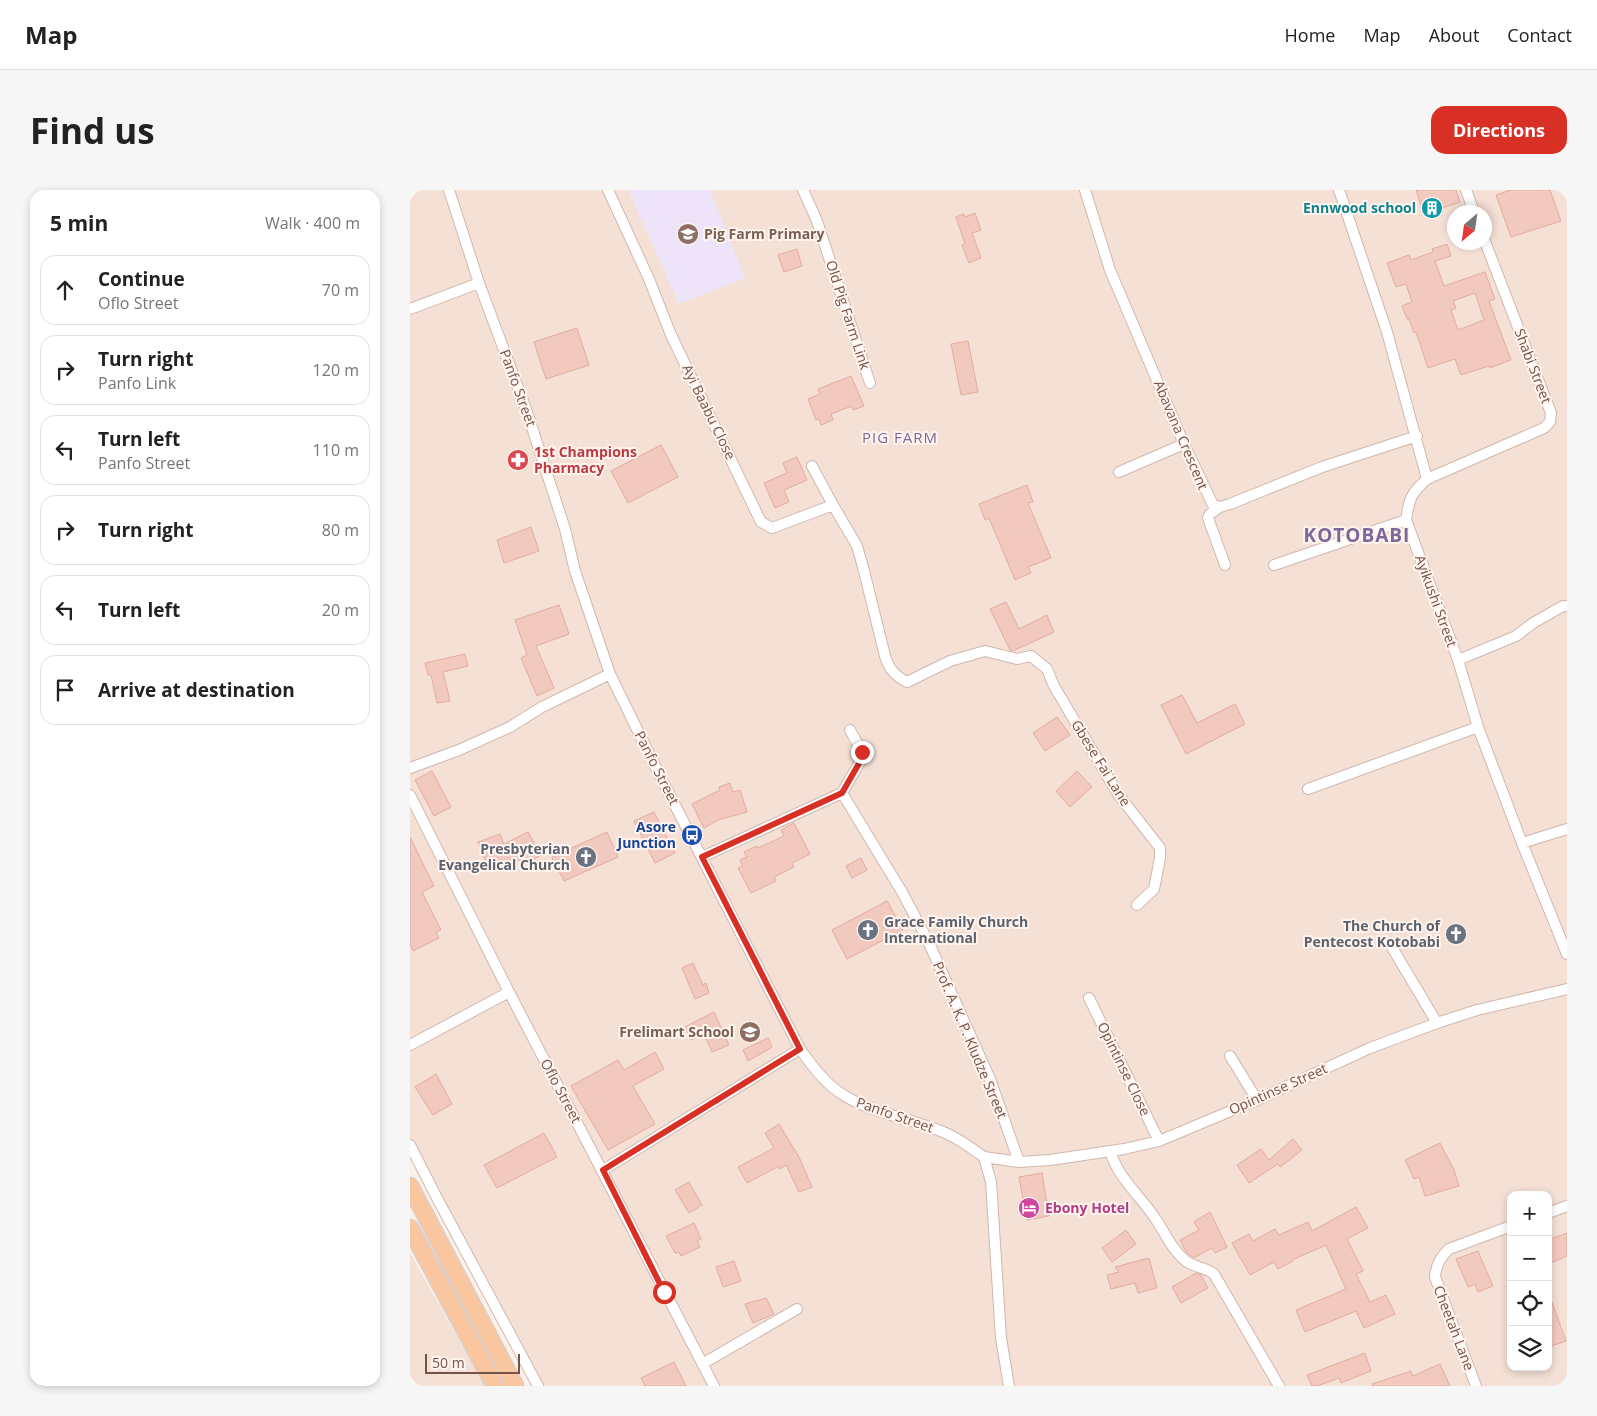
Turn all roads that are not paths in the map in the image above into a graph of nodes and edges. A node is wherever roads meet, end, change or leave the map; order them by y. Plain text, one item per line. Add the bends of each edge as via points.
1 (449, 190) edge
2 (608, 190) edge
3 (803, 190) edge
4 (1086, 190) edge
5 (1339, 190) edge
6 (1466, 190) edge
7 (1471, 205) edge
8 (1488, 250) edge
9 (480, 283) junction
10 (410, 309) edge
11 (870, 383) dead end
12 (1417, 436) junction
13 (1184, 444) junction
14 (812, 466) dead end
15 (1119, 472) dead end
16 (1427, 479) junction
17 (833, 506) junction
18 (1220, 507) junction
19 (1406, 520) junction
20 (1225, 565) dead end
21 (1274, 565) dead end
22 (1567, 606) edge
23 (1458, 660) junction
24 (610, 674) junction
25 (1478, 727) junction
26 (850, 730) dead end
27 (410, 768) edge
28 (1308, 789) dead end
29 (842, 793) junction
30 (410, 795) edge
31 (1567, 829) edge
32 (1522, 843) junction
33 (702, 857) junction
34 (1137, 904) dead end
35 (1390, 944) dead end
36 (1567, 954) edge
37 (1567, 989) edge
38 (509, 992) junction
39 (1089, 998) dead end
40 (1437, 1023) junction
41 (410, 1045) edge
42 (800, 1049) junction
43 (1230, 1056) dead end
44 (1257, 1100) junction
45 (1159, 1141) junction
46 (410, 1145) edge
47 (1110, 1151) junction
48 (984, 1157) junction
49 (1020, 1162) junction
50 (603, 1170) junction
51 (410, 1186) edge
52 (1567, 1206) edge
53 (1552, 1212) edge
54 (1507, 1227) edge
55 (410, 1228) edge
56 (797, 1308) dead end
57 (702, 1364) junction
58 (495, 1386) edge
59 (515, 1386) edge
60 (538, 1386) edge
61 (714, 1386) edge
62 (1009, 1386) edge
63 (1278, 1386) edge
64 (1476, 1386) edge

1 - 9 street, Panfo Street
2 - 17 street, Ayi Baabu Close via 672,335 761,522 772,528
3 - 11 street, Old Pig Farm Link
4 - 13 street, Abavana Crescent via 1110,270
5 - 12 street via 1387,332
6 - 7 street
8 - 16 street, Shabi Street via 1551,413 1550,422 1544,428
9 - 10 street
9 - 24 street, Panfo Street via 526,409
12 - 16 street
12 - 18 street via 1322,467
13 - 15 street
13 - 18 street, Abavana Crescent via 1207,495 1213,505
14 - 17 street
16 - 19 street via 1410,496
17 - 34 street, Gbese Fai Lane via 856,546 884,656 888,668 898,677 907,682 950,661 985,651 1017,658 1030,656 1047,669 1118,794 1160,848 1154,889
18 - 20 street via 1208,518
19 - 21 street
19 - 23 street, Ayikushi Street
22 - 23 street via 1509,639
23 - 25 street, Ayikushi Street
24 - 27 street via 549,703 510,727
24 - 33 street, Panfo Street
25 - 28 street
25 - 32 street, Ayikushi Street
26 - 29 street via 862,752 861,760
29 - 33 street
29 - 49 street, Prof. A. K. P. Kludze Street via 928,941 990,1079
30 - 38 street, Oflo Street
31 - 32 street
32 - 36 street, Ayikushi Street
33 - 42 street, Panfo Street
35 - 40 street
37 - 40 street, Opintinse Street
38 - 41 street
38 - 50 street, Oflo Street
39 - 45 street, Opintinse Close
40 - 44 street, Opintinse Street via 1370,1048
42 - 48 street, Panfo Street via 824,1080 844,1096 939,1130
42 - 50 street
43 - 44 street
44 - 45 street, Opintinse Street
45 - 47 street, Opintinse Street
46 - 60 street
47 - 49 street, Opintinse Street
47 - 63 street via 1115,1166 1175,1249 1190,1264 1214,1274
48 - 49 street, Opintinse Street
48 - 62 street via 991,1182 1001,1338
50 - 57 street, Oflo Street
51 - 59 main road
52 - 53 street
54 - 64 street, Cheetah Lane via 1449,1249 1436,1269 1435,1277
55 - 58 main road
56 - 57 street
57 - 61 street, Oflo Street

